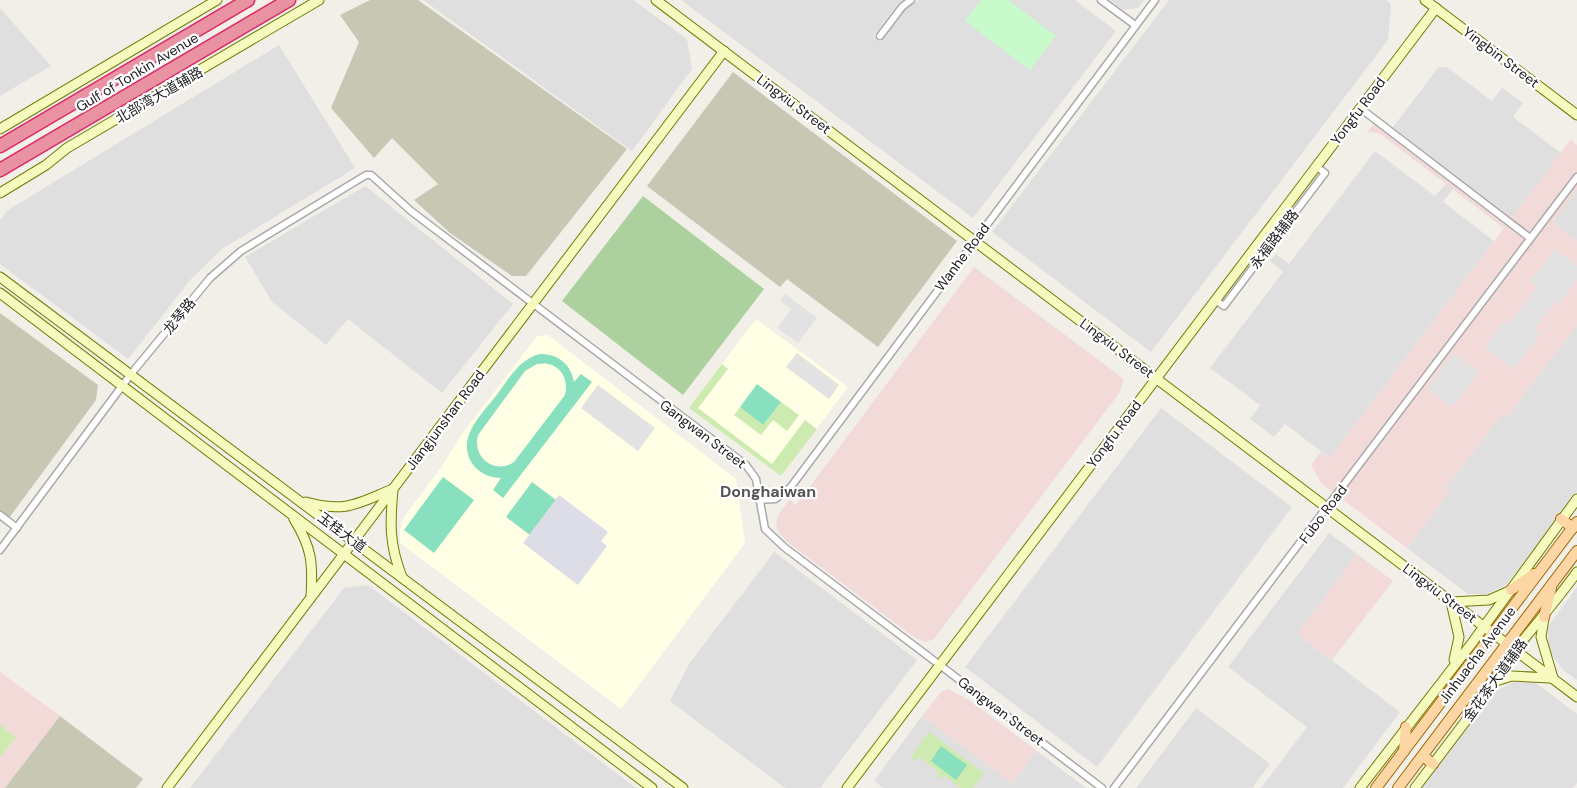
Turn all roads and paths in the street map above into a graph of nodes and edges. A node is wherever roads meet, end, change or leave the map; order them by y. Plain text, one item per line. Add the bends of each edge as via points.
1 (217, 0) edge
2 (248, 0) edge
3 (289, 0) edge
4 (319, 0) edge
5 (656, 0) edge
6 (912, 0) edge
7 (1101, 0) edge
8 (1155, 0) edge
9 (1425, 0) edge
10 (1436, 8) junction
11 (1135, 25) junction
12 (880, 36) dead end
13 (724, 52) junction
14 (1360, 108) junction
15 (1577, 115) edge
16 (0, 129) edge
17 (0, 146) edge
18 (5, 168) edge
19 (1577, 176) edge
20 (0, 179) edge
21 (0, 192) edge
22 (411, 212) joint
23 (1530, 238) junction
24 (974, 241) junction
25 (0, 277) edge
26 (0, 293) edge
27 (532, 305) junction
28 (130, 374) junction
29 (1156, 378) junction
30 (122, 386) junction
31 (393, 489) junction
32 (1577, 499) edge
33 (759, 500) junction
34 (300, 501) junction
35 (1327, 508) junction
36 (292, 514) junction
37 (0, 515) edge
38 (1561, 519) junction
39 (1575, 525) edge
40 (17, 528) junction
41 (354, 541) junction
42 (0, 550) edge
43 (1577, 551) edge
44 (344, 554) junction
45 (1542, 570) junction
46 (1577, 572) edge
47 (402, 576) junction
48 (1551, 585) junction
49 (1511, 590) junction
50 (311, 598) junction
51 (1451, 602) junction
52 (1544, 617) junction
53 (1484, 626) junction
54 (1493, 634) junction
55 (1511, 647) junction
56 (940, 665) junction
57 (1451, 668) junction
58 (1553, 679) junction
59 (1496, 681) junction
60 (1577, 697) edge
61 (1406, 727) junction
62 (1404, 752) junction
63 (1423, 756) junction
64 (1433, 764) junction
65 (167, 788) edge
66 (652, 788) edge
67 (683, 788) edge
68 (847, 788) edge
69 (1102, 788) edge
70 (1114, 788) edge
71 (1360, 788) edge
72 (1376, 788) edge
73 (1398, 788) edge
74 (1415, 788) edge

1 - 16 main road
2 - 17 highway, Gulf of Tonkin Avenue
3 - 18 highway, Gulf of Tonkin Avenue
4 - 21 main road, 北部湾大道辅路 via 67,148 46,165
5 - 13 main road, Lingxiu Street
6 - 12 street via 902,7
7 - 11 street
8 - 11 street, Wanhe Road
9 - 10 main road, Yingbin Street
10 - 14 main road, Yongfu Road
10 - 15 main road, Yingbin Street
11 - 24 street, Wanhe Road
13 - 24 main road, Lingxiu Street
13 - 27 main road, Jiangjunshan Road
14 - 23 street
14 - 29 main road, Yongfu Road
18 - 20 highway
19 - 23 street, Fubo Road
22 - 27 street, Gangwan Street
22 - 28 street, 龙琴路 via 371,175 366,175 228,260
23 - 35 street, Fubo Road
24 - 29 main road, Lingxiu Street
24 - 33 street, Wanhe Road via 790,488 775,499
25 - 28 main road, 玉桂大道
26 - 30 main road, 玉桂大道
27 - 31 main road, Jiangjunshan Road
27 - 33 street, Gangwan Street via 746,466 756,479
28 - 30 street, 龙琴路
28 - 34 main road, 玉桂大道
29 - 35 main road, Lingxiu Street
29 - 56 main road, Yongfu Road
30 - 36 main road, 玉桂大道
30 - 40 street, 龙琴路
31 - 34 main road via 347,507 329,508
31 - 41 main road, Jiangjunshan Road
31 - 47 main road via 391,538 393,554
32 - 38 main road
33 - 56 street, Gangwan Street via 763,523 770,534
34 - 41 main road, 玉桂大道
35 - 51 main road, Lingxiu Street
35 - 70 street, Fubo Road
36 - 44 main road, 玉桂大道
36 - 50 main road via 312,555
37 - 40 street
38 - 39 main road
38 - 49 main road
39 - 45 main road, Jinhuacha Avenue
40 - 42 street, 龙琴路
41 - 44 main road, Jiangjunshan Road
41 - 47 main road, 玉桂大道
43 - 48 main road, Jinhuacha Avenue
44 - 50 main road, Jiangjunshan Road
44 - 66 main road, 玉桂大道
45 - 49 main road
45 - 54 main road, Jinhuacha Avenue
46 - 52 main road, 金花茶大道辅路
47 - 67 main road, 玉桂大道
48 - 52 main road
48 - 55 main road, Jinhuacha Avenue
49 - 51 main road via 1489,600
49 - 53 main road
50 - 65 main road, Jiangjunshan Road
51 - 53 main road, Lingxiu Street
51 - 57 main road via 1459,637
52 - 55 main road, 金花茶大道辅路
52 - 58 main road via 1541,637
53 - 54 main road, Lingxiu Street
53 - 57 main road
54 - 55 main road, Lingxiu Street
54 - 62 main road, Jinhuacha Avenue
55 - 58 main road, Lingxiu Street
55 - 59 main road, 金花茶大道辅路
55 - 63 main road, Jinhuacha Avenue
56 - 68 main road, Yongfu Road
56 - 69 street, Gangwan Street
57 - 61 main road
58 - 59 main road via 1512,676
58 - 60 main road, Lingxiu Street
59 - 64 main road, 金花茶大道辅路
61 - 62 main road
61 - 71 main road
62 - 72 main road, Jinhuacha Avenue
63 - 64 main road
63 - 73 main road, Jinhuacha Avenue
64 - 74 main road, 金花茶大道辅路

